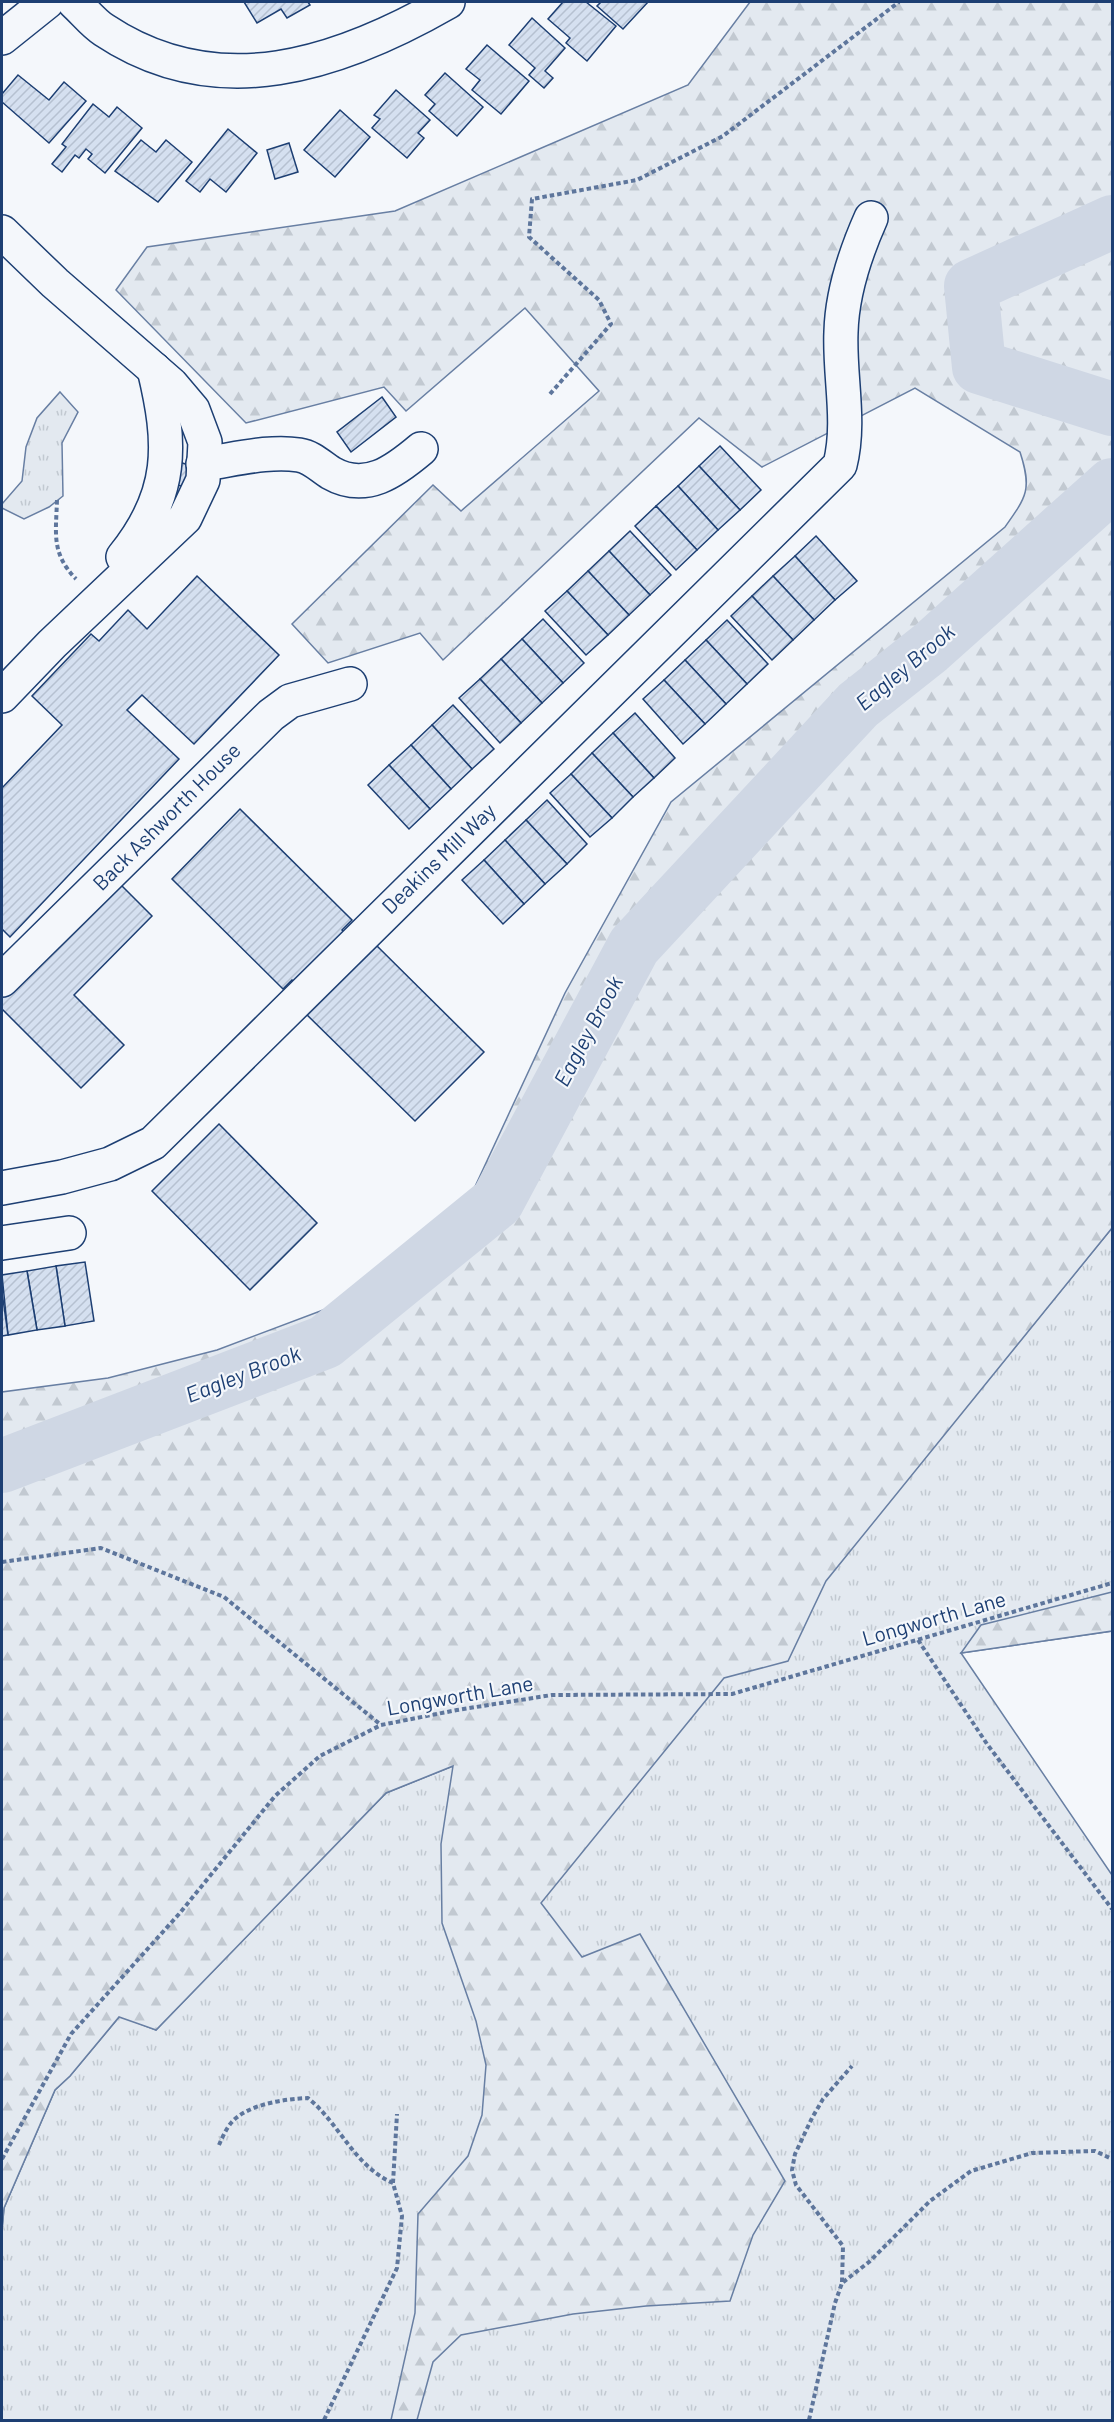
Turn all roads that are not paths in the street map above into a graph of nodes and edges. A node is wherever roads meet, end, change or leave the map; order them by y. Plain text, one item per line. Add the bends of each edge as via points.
1 (47, 2) edge
2 (74, 2) edge
3 (448, 2) edge
4 (2, 38) edge
5 (871, 218) dead end
6 (2, 232) edge
7 (154, 367) junction
8 (421, 449) dead end
9 (203, 464) junction
10 (52, 644) junction
11 (350, 684) dead end
12 (2, 696) edge
13 (2, 980) edge
14 (2, 1188) edge
15 (69, 1233) dead end
16 (2, 1243) edge

1 - 4 street
2 - 3 street via 102,29 139,51 181,63 268,70 315,62 359,47
5 - 14 street, Deakins Mill Way via 844,297 840,465 153,1143 110,1164
6 - 7 street
7 - 9 street via 193,410 205,442
7 - 10 street via 166,418 166,460 159,499 143,532
8 - 9 street via 394,472 355,481 341,478 301,455
9 - 10 street via 203,480 185,518
10 - 12 street
11 - 13 street, Back Ashworth House via 290,700 271,715
15 - 16 street

